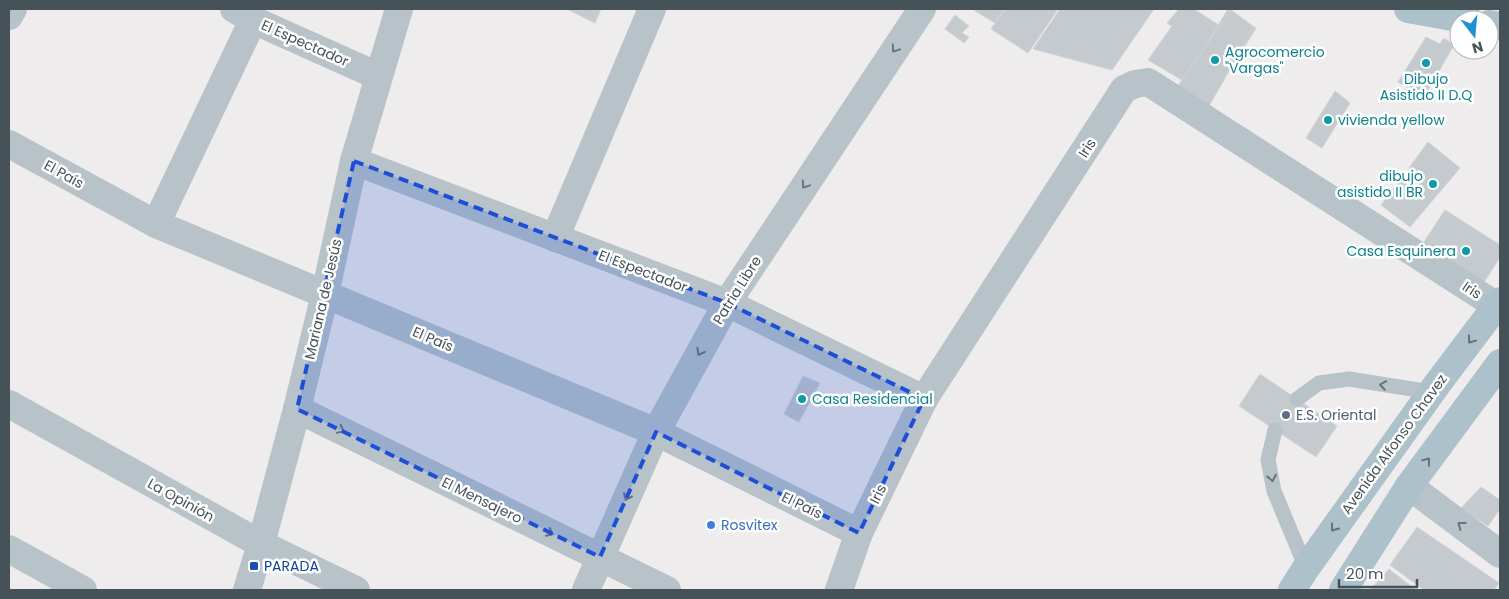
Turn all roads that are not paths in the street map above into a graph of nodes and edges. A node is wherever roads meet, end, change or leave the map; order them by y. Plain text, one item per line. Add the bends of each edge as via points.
1 (12, 9) edge
2 (399, 9) edge
3 (652, 9) edge
4 (922, 9) edge
5 (1408, 9) edge
6 (244, 14) edge
7 (9, 16) edge
8 (1449, 16) edge
9 (378, 76) junction
10 (9, 144) edge
11 (354, 161) junction
12 (156, 224) junction
13 (555, 238) junction
14 (325, 294) junction
15 (727, 303) junction
16 (1499, 303) edge
17 (1500, 363) edge
18 (1431, 392) junction
19 (924, 399) junction
20 (1297, 399) dead end
21 (9, 404) edge
22 (297, 409) junction
23 (1275, 430) dead end
24 (656, 432) junction
25 (1409, 486) junction
26 (859, 533) junction
27 (261, 544) junction
28 (9, 548) edge
29 (1500, 554) edge
30 (600, 557) junction
31 (1299, 579) edge
32 (83, 590) edge
33 (247, 590) edge
34 (356, 590) edge
35 (586, 590) edge
36 (667, 590) edge
37 (839, 590) edge
38 (1343, 590) edge

1 - 7 street
2 - 9 street, Mariana de Jesús
3 - 13 street
4 -> 15 street, Patria Libre
5 - 8 main road
6 - 9 street, El Espectador
6 - 12 street
9 - 11 street, Mariana de Jesús
10 - 12 street, El País
11 - 13 street, El Espectador
11 - 14 street, Mariana de Jesús
12 - 14 street, El País
13 - 15 street, El Espectador
14 - 22 street, Mariana de Jesús
14 - 24 street, El País
15 - 19 street, El Espectador
15 -> 24 street, Patria Libre
16 -> 18 main road, Avenida Alfonso Chavez
16 - 19 street, Iris via 1148,82 1142,83 1124,90
25 -> 17 main road
18 -> 20 lane via 1349,379 1319,383
18 -> 31 main road, Avenida Alfonso Chavez
19 - 26 street, Iris
21 - 27 street, La Opinión
22 - 27 street, Mariana de Jesús
22 -> 30 street, El Mensajero
23 -> 31 lane via 1268,460
24 - 26 street, El País
24 -> 30 street, Patria Libre
29 -> 25 street
25 - 38 main road
26 - 37 street, Iris
27 - 33 street, Mariana de Jesús
27 - 34 street, La Opinión
28 - 32 street
30 - 35 street, Patria Libre
30 - 36 street, El Mensajero

